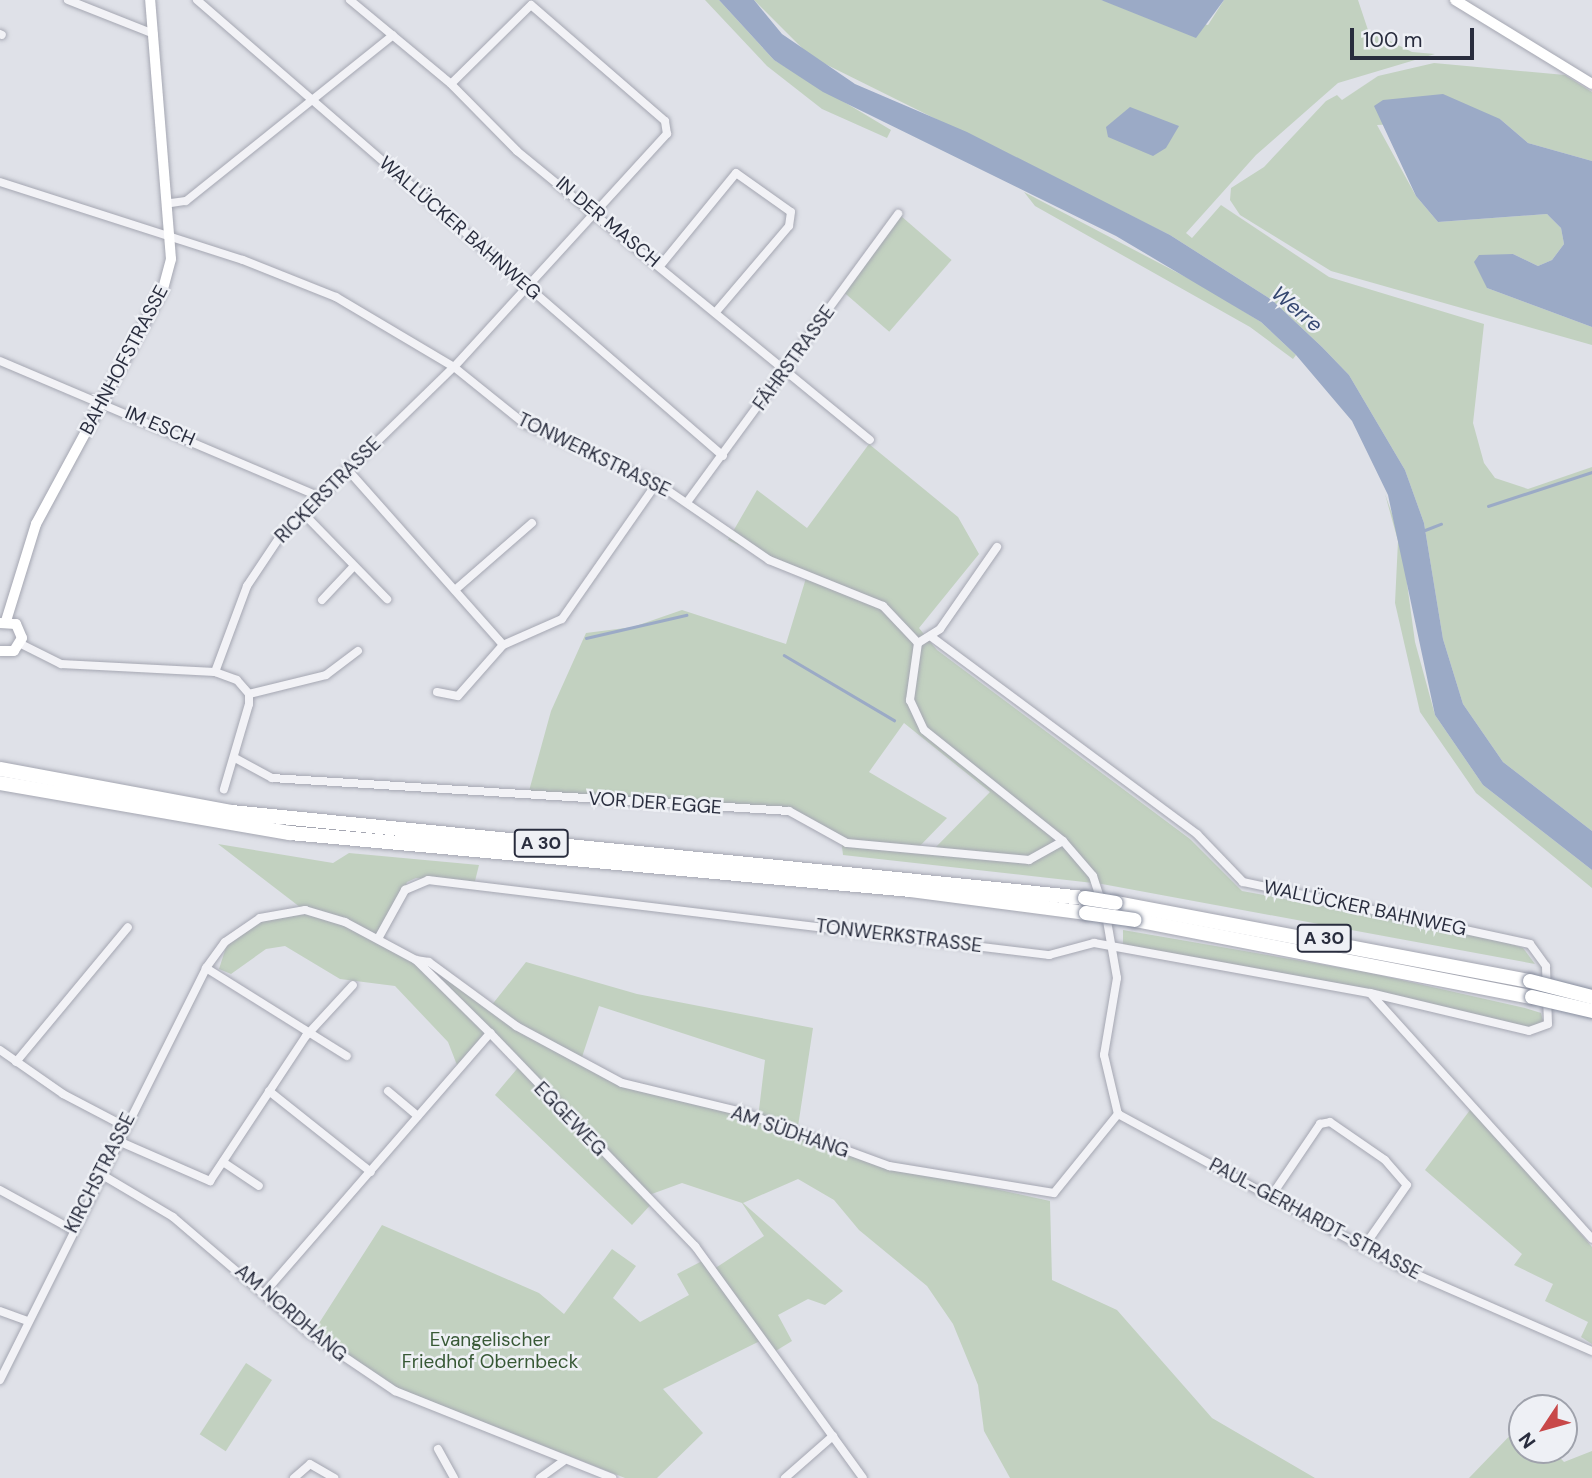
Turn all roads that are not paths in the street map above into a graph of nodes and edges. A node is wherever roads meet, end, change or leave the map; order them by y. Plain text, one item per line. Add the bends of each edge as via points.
1 (68, 0) edge
2 (150, 0) edge
3 (197, 0) edge
4 (350, 0) edge
5 (1455, 0) edge
6 (153, 34) junction
7 (393, 35) junction
8 (451, 84) junction
9 (1592, 84) edge
10 (313, 101) junction
11 (0, 182) edge
12 (170, 203) junction
13 (594, 214) junction
14 (898, 214) dead end
15 (173, 242) junction
16 (660, 266) junction
17 (526, 285) junction
18 (715, 313) junction
19 (0, 361) edge
20 (454, 366) junction
21 (785, 371) junction
22 (102, 401) junction
23 (870, 440) dead end
24 (723, 456) junction
25 (347, 469) junction
26 (657, 483) junction
27 (318, 496) junction
28 (688, 501) junction
29 (302, 512) junction
30 (532, 523) dead end
31 (997, 547) dead end
32 (352, 568) junction
33 (455, 590) junction
34 (387, 599) dead end
35 (322, 600) dead end
36 (3, 622) edge
37 (930, 636) junction
38 (21, 643) junction
39 (918, 643) junction
40 (503, 645) junction
41 (0, 651) edge
42 (358, 651) dead end
43 (215, 672) junction
44 (436, 692) dead end
45 (249, 694) junction
46 (235, 758) junction
47 (0, 769) edge
48 (0, 783) edge
49 (224, 789) dead end
50 (1063, 841) junction
51 (1086, 906) junction
52 (128, 928) dead end
53 (379, 937) junction
54 (1114, 946) junction
55 (416, 960) junction
56 (206, 968) junction
57 (353, 985) dead end
58 (1370, 993) junction
59 (1592, 996) edge
60 (1592, 1011) edge
61 (312, 1033) junction
62 (490, 1033) junction
63 (0, 1050) edge
64 (347, 1056) dead end
65 (16, 1062) junction
66 (269, 1091) junction
67 (388, 1091) dead end
68 (1118, 1114) junction
69 (418, 1116) junction
70 (124, 1126) junction
71 (117, 1140) junction
72 (223, 1162) junction
73 (371, 1172) junction
74 (99, 1173) junction
75 (259, 1186) dead end
76 (0, 1190) edge
77 (1272, 1195) junction
78 (71, 1229) junction
79 (1592, 1240) edge
80 (1363, 1248) junction
81 (267, 1291) junction
82 (0, 1311) edge
83 (28, 1321) junction
84 (1592, 1351) edge
85 (0, 1380) edge
86 (833, 1436) junction
87 (439, 1450) dead end
88 (563, 1461) junction
89 (294, 1478) edge
90 (334, 1478) edge
91 (454, 1478) edge
92 (540, 1478) edge
93 (612, 1478) edge
94 (785, 1478) edge
95 (863, 1478) edge

1 - 6 street
2 - 6 street, BAHNHOFSTRASSE
3 - 10 street, WALLÜCKER BAHNWEG
4 - 7 street, IN DER MASCH
5 - 9 street
6 - 12 street, BAHNHOFSTRASSE
7 - 8 street, IN DER MASCH
7 - 10 street
8 - 13 street, IN DER MASCH via 497,133
8 - 13 street, RICKERSTRASSE via 531,5 667,130
10 - 12 street via 186,201
10 - 17 street, WALLÜCKER BAHNWEG
11 - 15 street, TONWERKSTRASSE
12 - 15 street, BAHNHOFSTRASSE
13 - 16 street, IN DER MASCH
13 - 17 street, RICKERSTRASSE
14 - 21 street, FÄHRSTRASSE
15 - 20 street, TONWERKSTRASSE via 243,260 336,297
15 - 22 street, BAHNHOFSTRASSE via 163,289
16 - 18 street, IN DER MASCH
16 - 18 street via 736,173 791,212 789,226
17 - 20 street, RICKERSTRASSE
17 - 24 street, WALLÜCKER BAHNWEG
18 - 21 street, IN DER MASCH
19 - 22 street, IM ESCH
20 - 25 street, RICKERSTRASSE
20 - 26 street, TONWERKSTRASSE via 525,424
21 - 23 street, IN DER MASCH
21 - 24 street, FÄHRSTRASSE
22 - 27 street, IM ESCH
22 - 36 street, BAHNHOFSTRASSE via 36,524
24 - 28 street, FÄHRSTRASSE
25 - 27 street, RICKERSTRASSE
25 - 33 street
26 - 28 street, TONWERKSTRASSE
26 - 40 street via 562,619
27 - 29 street, RICKERSTRASSE
28 - 39 street, TONWERKSTRASSE via 769,560 883,606
29 - 32 street
29 - 43 street, RICKERSTRASSE via 247,586
30 - 33 street
31 - 37 street
32 - 34 street
32 - 35 street
33 - 40 street
36 - 38 street via 20,628
37 - 39 street
37 - 58 street, WALLÜCKER BAHNWEG via 1197,834 1243,882 1530,944 1546,966 1551,1015 1544,1027 1529,1031
38 - 41 street
38 - 43 street via 75,666
39 - 50 street via 910,700 925,730
40 - 44 street via 458,696
42 - 45 street via 326,675
43 - 45 street via 230,675
45 - 46 street
46 - 49 street
46 - 50 street, VOR DER EGGE via 272,778 789,811 847,843 1029,860
47 - 51 highway, A 30 via 232,812 755,860
48 - 51 highway, A 30 via 290,833
50 - 54 street via 1093,876
51 - 59 highway, A 30, bridge via 1116,903
51 - 60 highway, A 30, bridge via 1135,920
52 - 65 street
53 - 54 street, TONWERKSTRASSE via 405,890 428,880 1049,955 1094,943
53 - 55 street, EGGEWEG
53 - 56 street, EGGEWEG via 345,922 290,911 260,918 225,942
54 - 58 street, WALLÜCKER BAHNWEG
54 - 68 street via 1117,978 1104,1055
55 - 62 street, EGGEWEG
55 - 68 street, AM SÜDHANG via 429,962 516,1026 622,1083 742,1112 889,1166 1054,1193
56 - 61 street
56 - 70 street, KIRCHSTRASSE
57 - 61 street
58 - 79 street
61 - 64 street
61 - 66 street
62 - 69 street
62 - 86 street, EGGEWEG via 695,1246
63 - 65 street
65 - 70 street
66 - 72 street
66 - 73 street
67 - 69 street
68 - 77 street, PAUL-GERHARDT-STRASSE
69 - 73 street
70 - 71 street, KIRCHSTRASSE
71 - 72 street via 210,1181
71 - 74 street, KIRCHSTRASSE
72 - 75 street
73 - 81 street
74 - 78 street, KIRCHSTRASSE
74 - 81 street, AM NORDHANG via 173,1217
76 - 78 street
77 - 80 street, PAUL-GERHARDT-STRASSE
77 - 80 street via 1320,1124 1330,1122 1384,1160 1408,1185
78 - 83 street, KIRCHSTRASSE
80 - 84 street, PAUL-GERHARDT-STRASSE
81 - 88 street, AM NORDHANG via 309,1333 394,1391
82 - 83 street
83 - 85 street, KIRCHSTRASSE
86 - 94 street
86 - 95 street, EGGEWEG
87 - 91 street
88 - 92 street
88 - 93 street, AM NORDHANG
89 - 90 street via 310,1464

